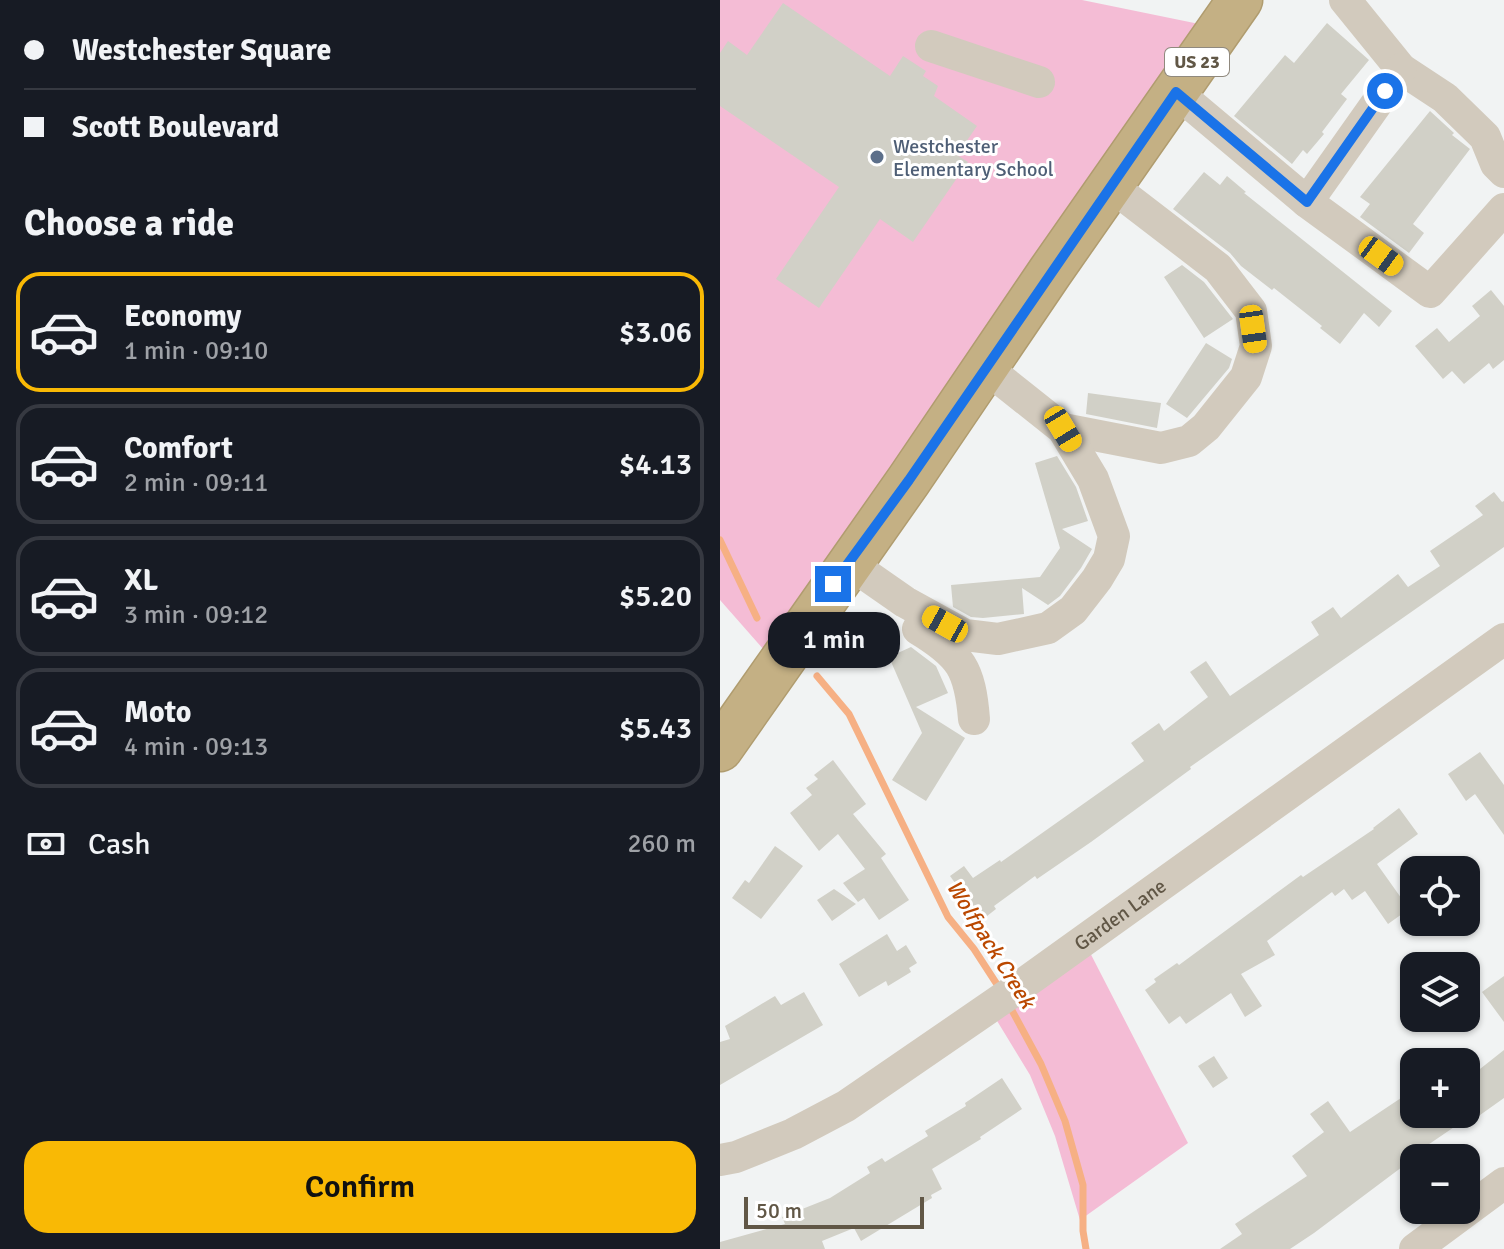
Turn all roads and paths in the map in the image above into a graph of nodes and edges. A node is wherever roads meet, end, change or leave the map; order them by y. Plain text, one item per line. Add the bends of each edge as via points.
1 (1240, 0) edge
2 (1345, 0) edge
3 (931, 46) dead end
4 (1401, 69) junction
5 (1039, 82) dead end
6 (1176, 92) junction
7 (1504, 172) edge
8 (1110, 185) junction
9 (1307, 202) junction
10 (1504, 209) edge
11 (985, 367) junction
12 (1063, 429) junction
13 (849, 563) junction
14 (905, 602) junction
15 (1504, 639) edge
16 (974, 719) dead end
17 (720, 749) edge
18 (720, 1160) edge
19 (1504, 1183) edge
20 (1415, 1249) edge

1 - 6 highway, US 23
2 - 4 street
3 - 5 street
4 - 7 street via 1445,98 1485,137
4 - 9 street
6 - 8 highway, US 23
6 - 9 street
8 - 11 highway, US 23
8 - 12 street via 1218,268 1251,311 1256,346 1246,377 1189,441 1161,448
9 - 10 street via 1430,292
11 - 12 street
11 - 13 highway, US 23
12 - 14 street via 1093,479 1114,536 1109,559 1073,610 1048,628 998,639 965,635
13 - 14 street
13 - 17 highway, US 23
14 - 16 street via 914,627 966,669
15 - 18 street, Garden Lane via 846,1106 793,1134
19 - 20 street

